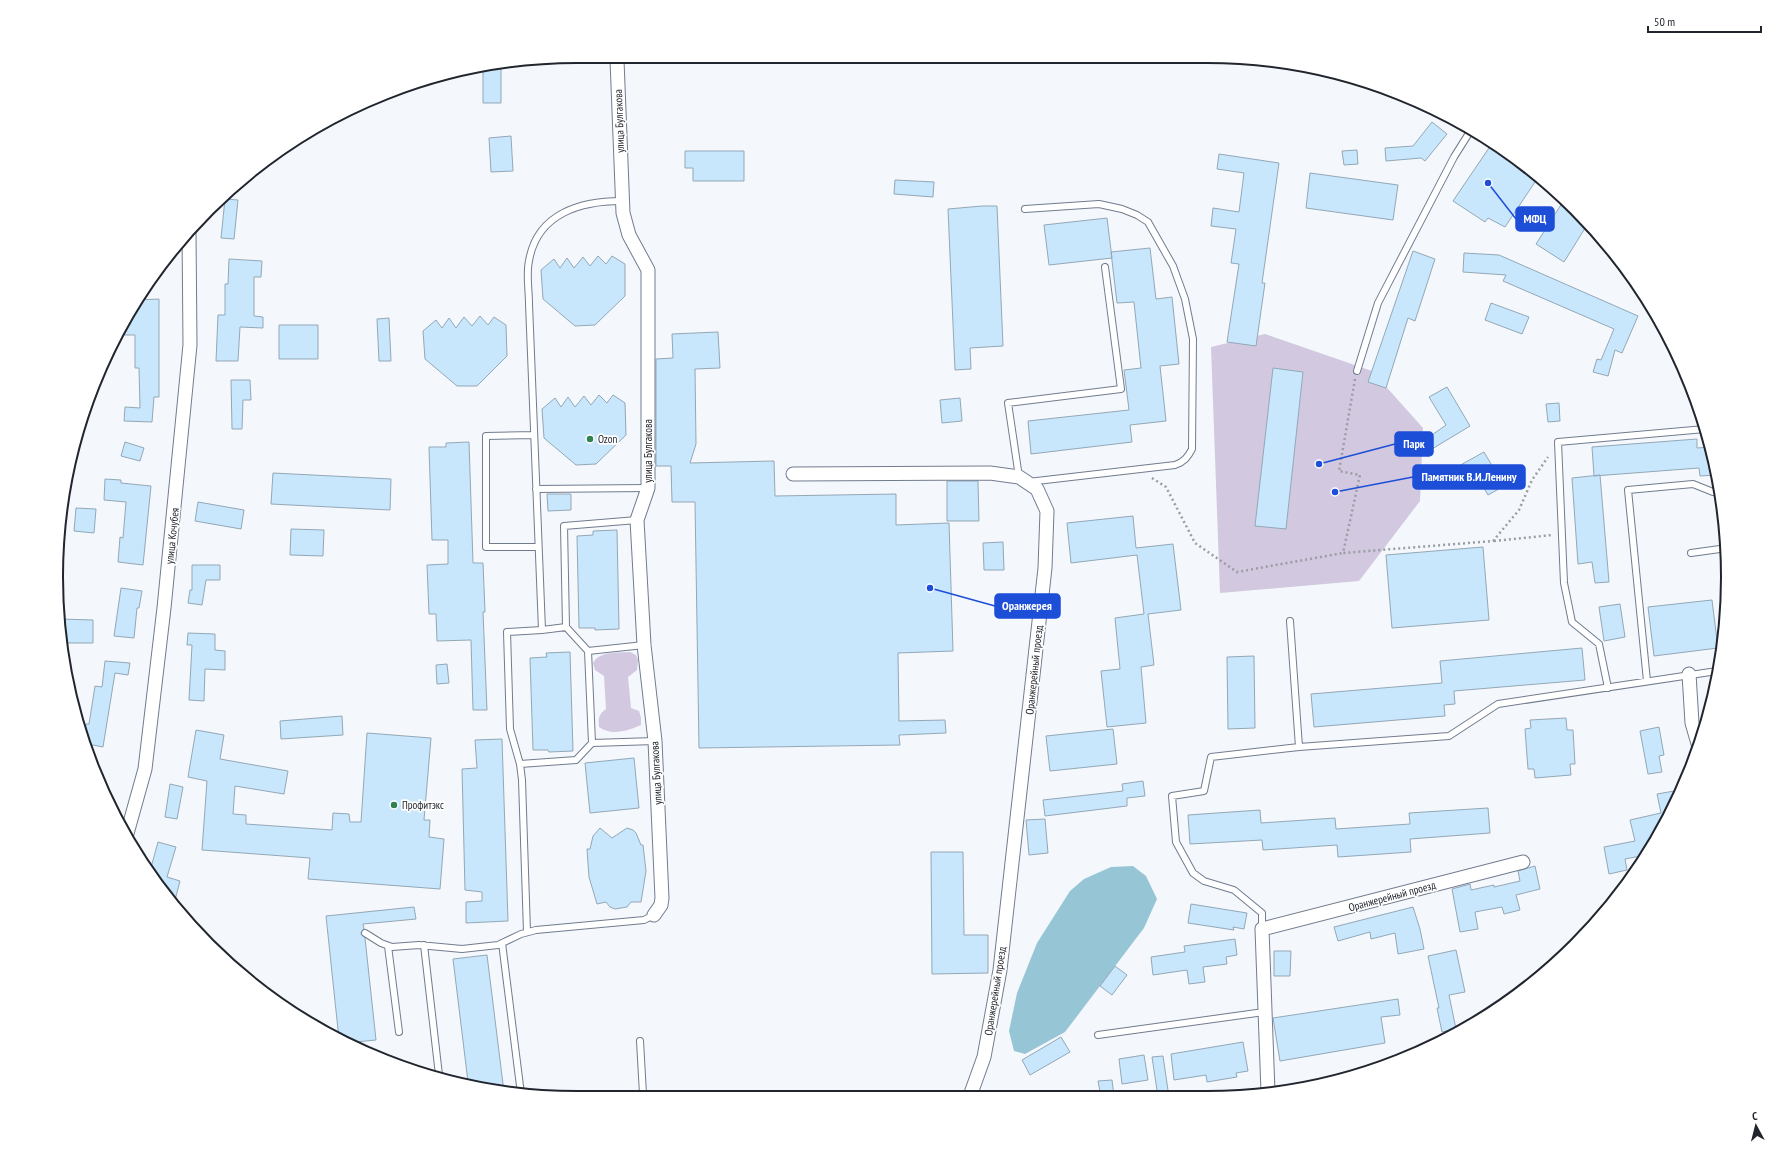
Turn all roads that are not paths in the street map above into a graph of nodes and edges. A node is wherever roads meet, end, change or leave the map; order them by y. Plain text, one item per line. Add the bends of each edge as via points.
1 (618, 63) edge
2 (1468, 135) edge
3 (622, 201) junction
4 (1025, 209) dead end
5 (189, 240) edge
6 (1105, 267) dead end
7 (1357, 371) road end
8 (1699, 430) edge
9 (534, 435) junction
10 (793, 474) dead end
11 (1023, 479) junction
12 (648, 488) junction
13 (536, 489) junction
14 (1714, 492) edge
15 (637, 520) junction
16 (538, 547) junction
17 (1720, 549) edge
18 (1691, 553) dead end
19 (1290, 621) dead end
20 (566, 627) junction
21 (542, 630) junction
22 (644, 645) junction
23 (588, 652) junction
24 (1712, 672) edge
25 (1689, 674) junction
26 (1647, 682) junction
27 (1608, 688) junction
28 (1696, 736) edge
29 (655, 741) junction
30 (592, 743) junction
31 (1299, 747) junction
32 (520, 764) junction
33 (129, 828) edge
34 (1523, 862) dead end
35 (654, 915) joint
36 (1262, 929) junction
37 (527, 932) junction
38 (364, 933) dead end
39 (502, 943) junction
40 (424, 945) junction
41 (388, 946) junction
42 (1264, 1012) junction
43 (399, 1032) dead end
44 (1098, 1035) dead end
45 (640, 1041) dead end
46 (439, 1071) edge
47 (520, 1088) edge
48 (1268, 1088) edge
49 (643, 1091) edge
50 (972, 1091) edge

1 - 3 street, улица Булгакова
2 - 7 lane via 1378,303
3 - 9 lane via 600,201 562,212 546,226 536,240 529,261 528,304
3 - 12 street, улица Булгакова via 629,236 648,270
4 - 11 lane via 1100,204 1137,215 1148,222 1173,266 1185,299 1193,339 1192,449 1181,463
5 - 33 street, улица Кочубея via 190,345 169,562 145,769
6 - 11 lane via 1122,389 1008,403
8 - 27 lane via 1558,442 1564,583 1572,622 1598,644
9 - 13 lane
9 - 16 lane via 486,436 486,546
10 - 11 street via 990,473
11 - 50 street, Оранжерейный проезд via 1037,489 1047,511 1045,568 1000,970 984,1057
12 - 13 lane
12 - 15 street, улица Булгакова
13 - 16 lane
14 - 26 lane via 1692,484 1628,490
15 - 20 lane via 564,526
15 - 22 street, улица Булгакова
16 - 21 lane
17 - 18 lane
19 - 31 lane
20 - 21 lane
20 - 23 lane
21 - 32 lane via 507,632 510,730
22 - 23 lane
22 - 29 street, улица Булгакова
23 - 30 lane
24 - 25 lane
25 - 26 lane
25 - 28 street via 1692,723
26 - 27 lane
27 - 31 lane via 1498,704 1449,736
29 - 30 lane
29 - 35 street, улица Булгакова via 662,898 661,905
30 - 32 lane via 576,760
31 - 36 lane via 1210,757 1204,791 1172,796 1176,842 1193,873 1204,881 1234,890 1262,913
32 - 37 lane
34 - 36 street, Оранжерейный проезд
35 - 37 lane via 644,920
36 - 42 street
37 - 39 lane
38 - 41 lane
39 - 40 lane via 462,949
39 - 47 lane
40 - 41 lane
40 - 46 lane
41 - 43 lane
42 - 44 lane
42 - 48 street
45 - 49 lane

